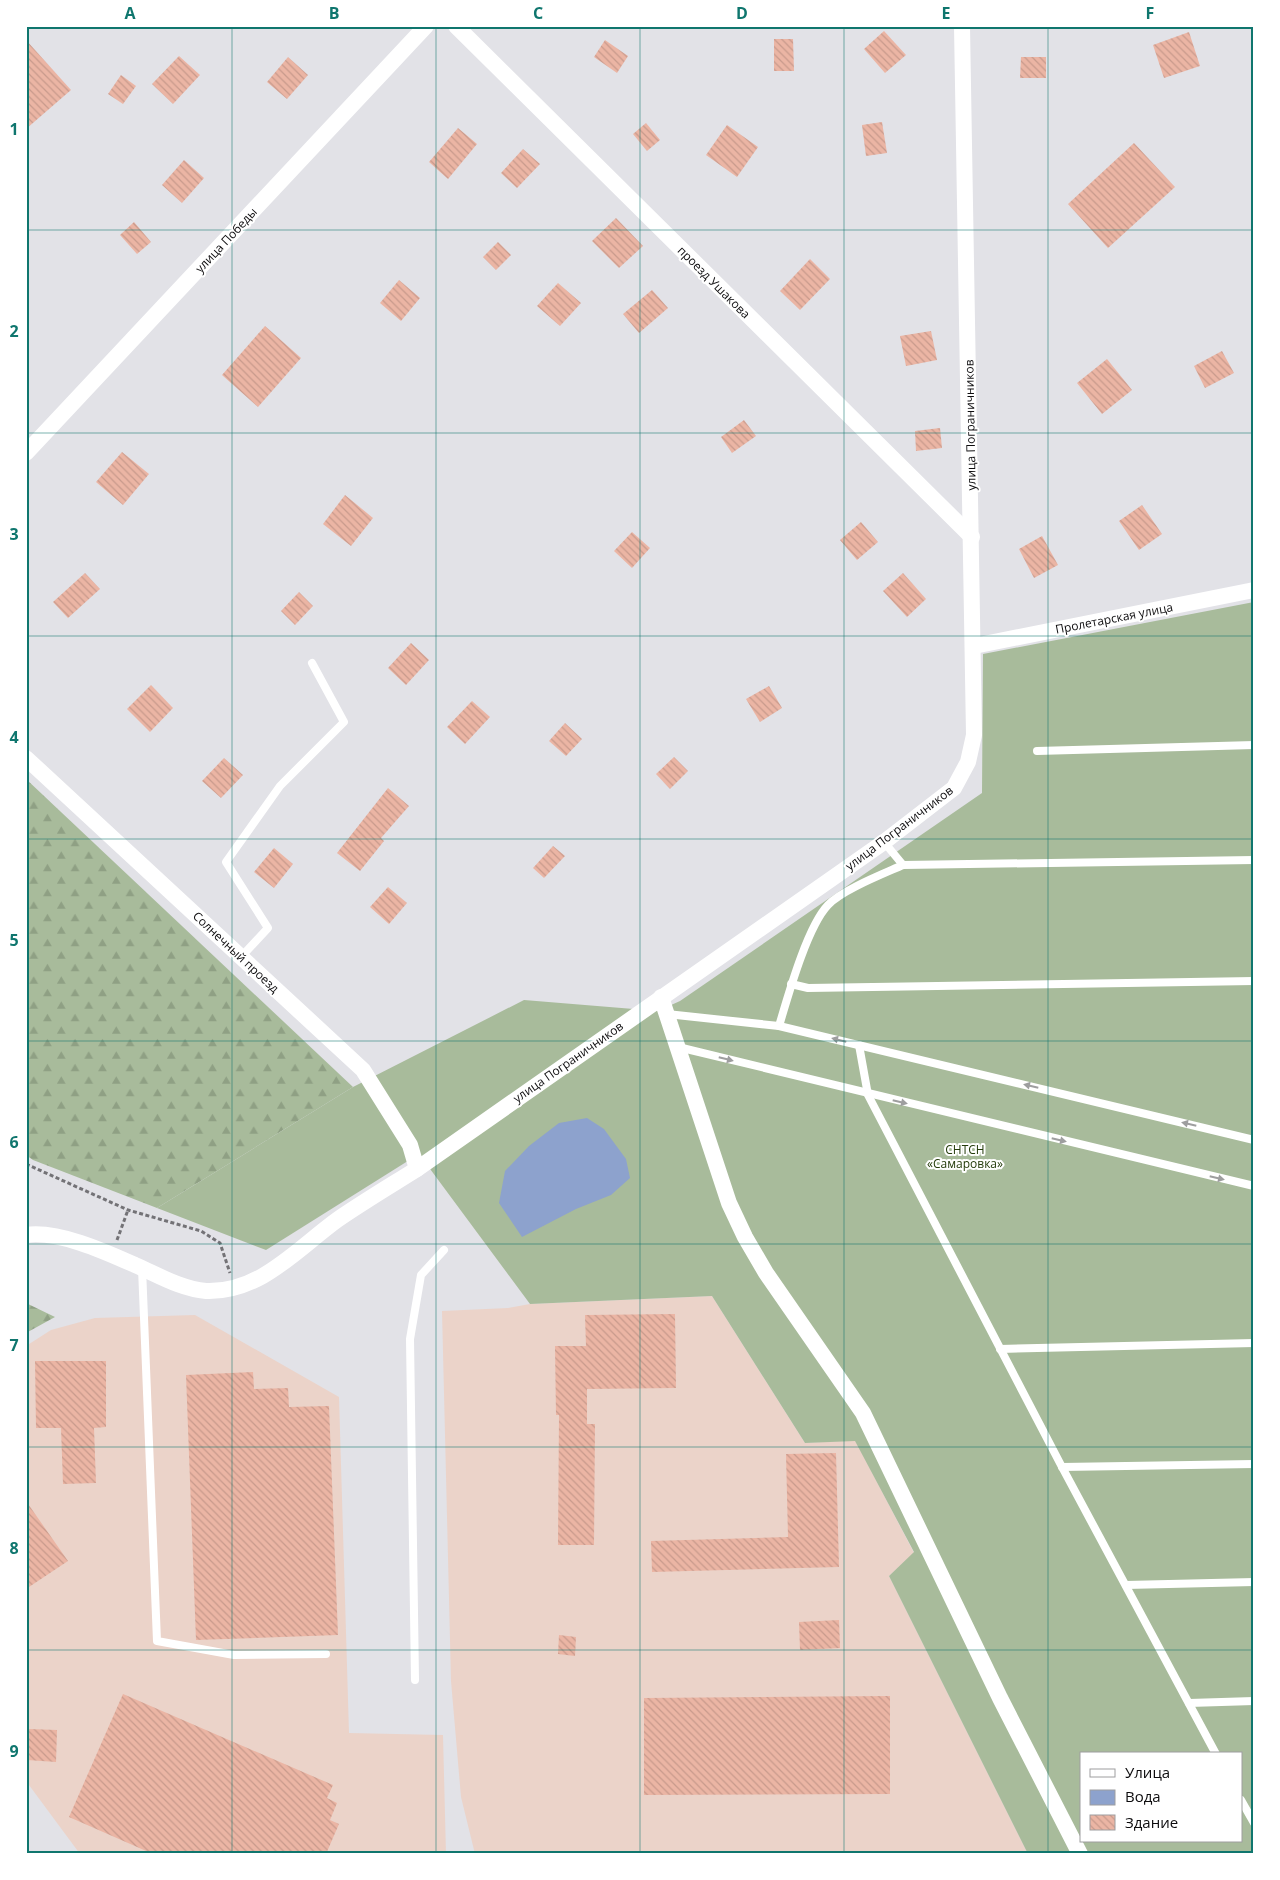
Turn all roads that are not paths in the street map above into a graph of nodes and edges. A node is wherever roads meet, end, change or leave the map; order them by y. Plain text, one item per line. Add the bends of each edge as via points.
1 (426, 26) edge
2 (456, 26) edge
3 (962, 26) edge
4 (26, 453) edge
5 (972, 537) junction
6 (1254, 590) edge
7 (974, 646) junction
8 (312, 663) dead end
9 (1254, 745) edge
10 (1037, 751) dead end
11 (26, 758) edge
12 (884, 842) junction
13 (1254, 860) edge
14 (903, 865) junction
15 (241, 957) junction
16 (1254, 981) edge
17 (791, 984) junction
18 (661, 997) junction
19 (667, 1014) junction
20 (779, 1026) junction
21 (859, 1045) junction
22 (678, 1047) junction
23 (868, 1095) junction
24 (1254, 1140) edge
25 (417, 1169) junction
26 (1254, 1186) edge
27 (26, 1235) edge
28 (444, 1250) dead end
29 (142, 1268) junction
30 (1254, 1343) edge
31 (1000, 1350) junction
32 (1254, 1464) edge
33 (1062, 1467) junction
34 (1254, 1582) edge
35 (1126, 1585) junction
36 (326, 1654) dead end
37 (415, 1680) dead end
38 (1254, 1701) edge
39 (1189, 1702) junction
40 (1215, 1752) edge
41 (1242, 1802) edge
42 (1253, 1820) edge
43 (1080, 1854) edge

1 - 4 street, улица Победы
2 - 5 street, проезд Ушакова
3 - 5 street, улица Пограничников
5 - 7 street, улица Пограничников
6 - 7 street, Пролетарская улица
7 - 12 street, улица Пограничников via 974,735 968,762 954,788
8 - 15 lane via 344,722 280,786 226,862 268,928
9 - 10 lane
11 - 15 street, Солнечный проезд
12 - 14 lane
12 - 18 street, улица Пограничников
13 - 14 lane
14 - 17 lane via 828,904 813,930
15 - 25 street, Солнечный проезд via 363,1070 410,1145
16 - 17 lane via 808,988
17 - 20 lane
18 - 19 street
18 - 25 street, улица Пограничников
19 - 20 lane
19 - 22 street
21 -> 20 lane
21 - 23 lane
24 -> 21 lane
22 -> 23 lane
22 - 43 street via 729,1203 745,1237 766,1273 863,1413 1000,1698
23 -> 26 lane
23 - 31 lane
25 - 29 street, улица Пограничников via 337,1220 267,1275 235,1288 190,1289
27 - 29 street, улица Пограничников via 67,1239
28 - 37 lane via 421,1275 410,1339
29 - 36 lane via 157,1641 234,1655
30 - 31 lane
31 - 33 lane
32 - 33 lane
33 - 35 lane
34 - 35 lane
35 - 39 lane
38 - 39 lane
39 - 40 lane
41 - 42 lane

